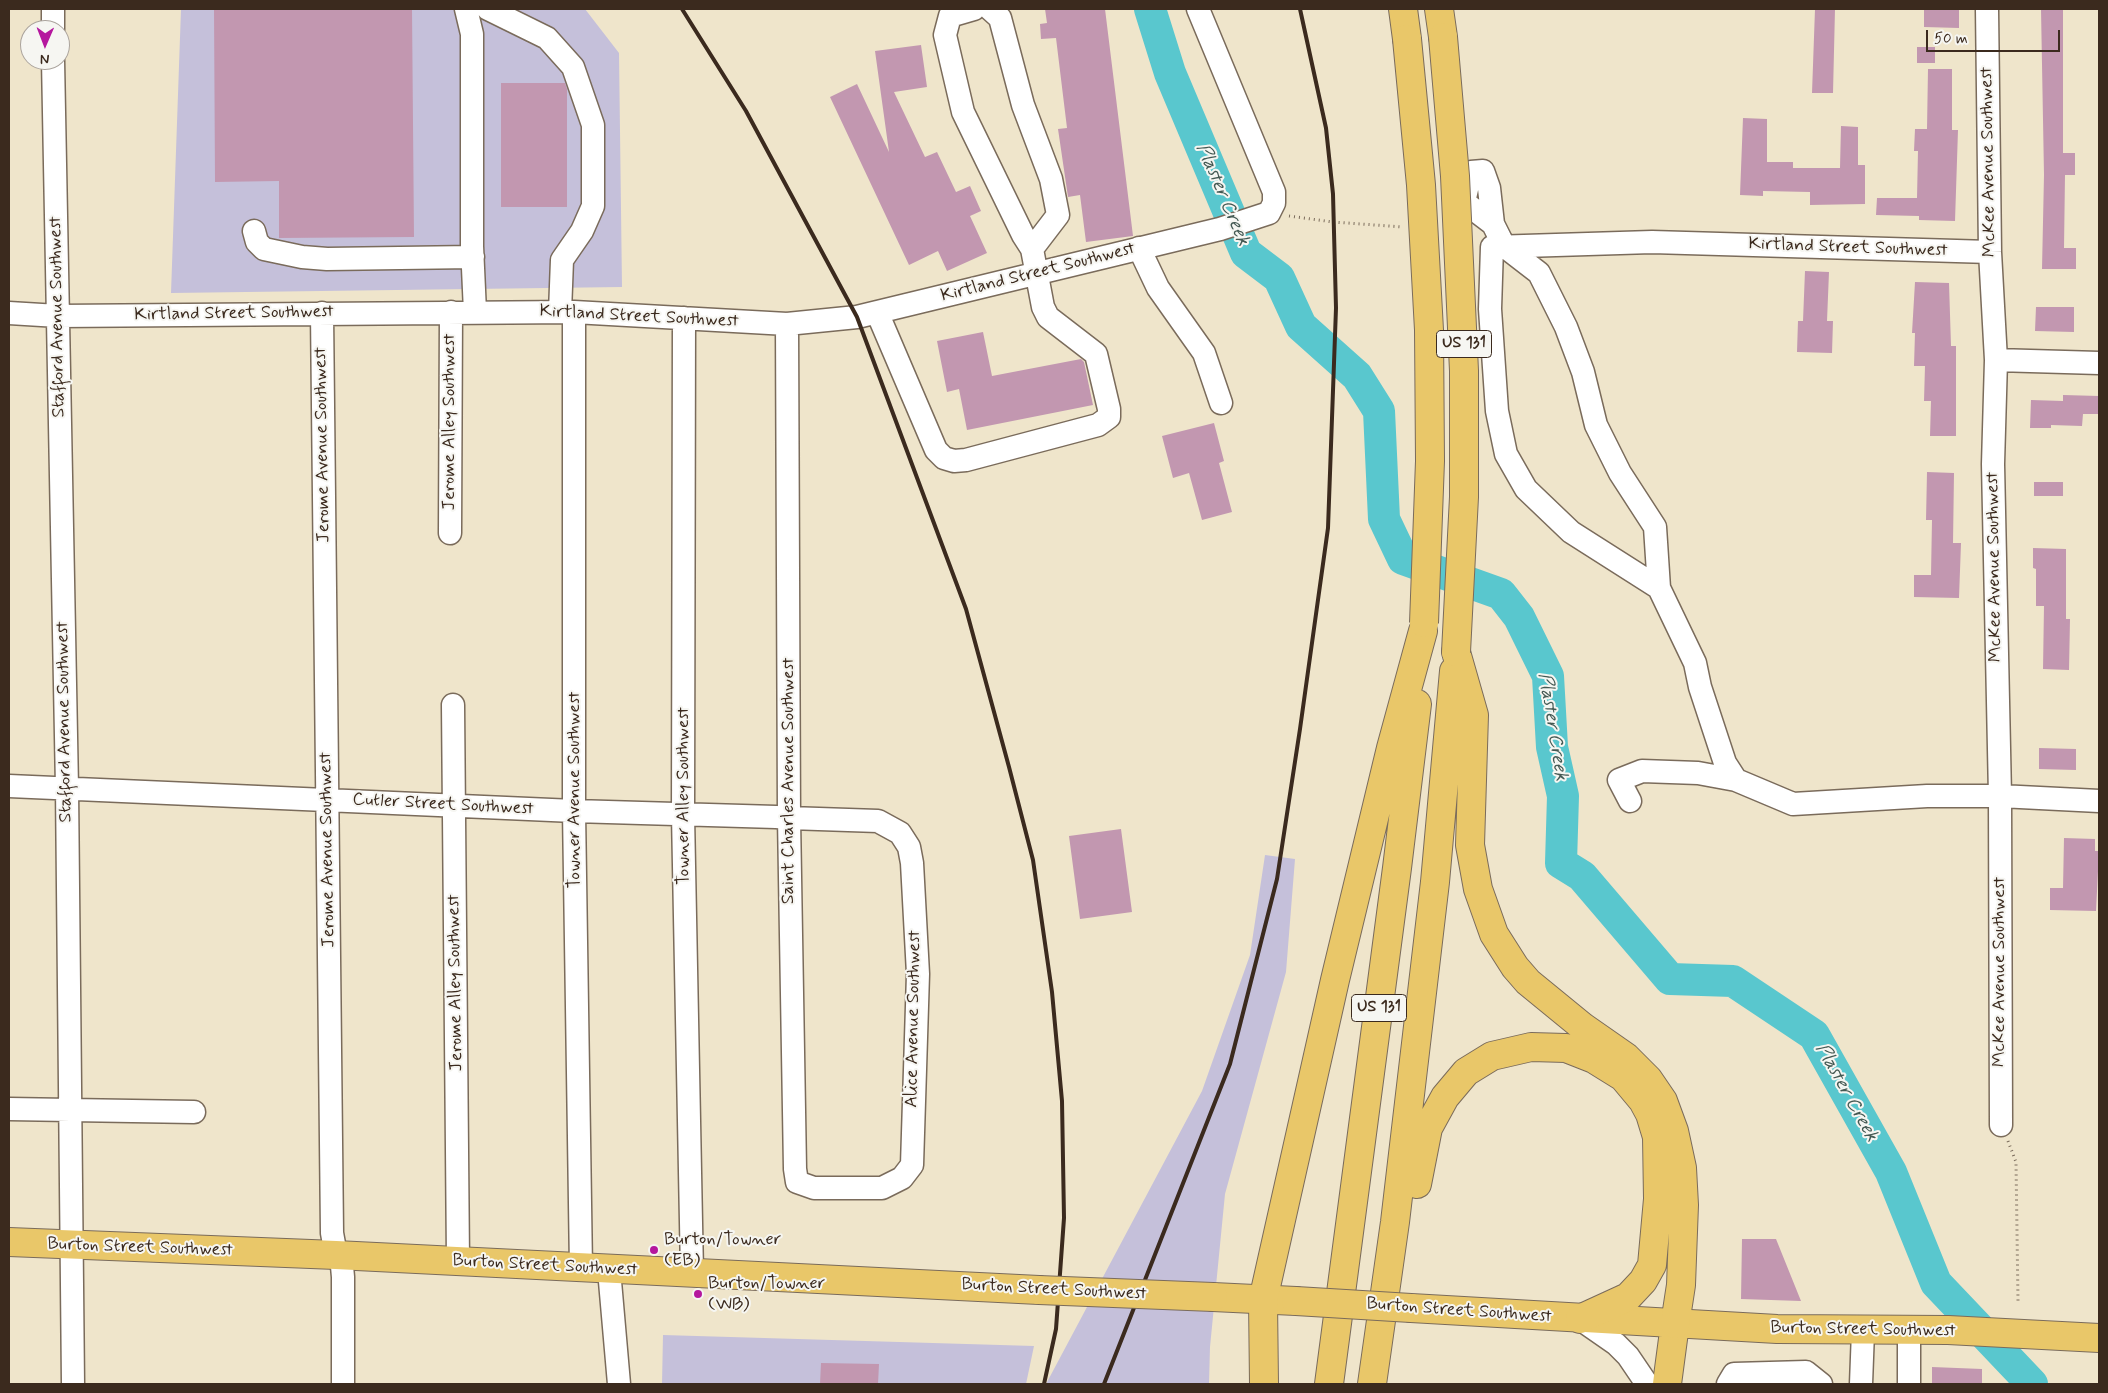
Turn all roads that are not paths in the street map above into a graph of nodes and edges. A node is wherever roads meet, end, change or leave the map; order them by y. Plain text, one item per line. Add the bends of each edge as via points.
1 (466, 9) edge
2 (488, 9) edge
3 (974, 9) edge
4 (990, 9) edge
5 (1198, 9) edge
6 (1403, 9) edge
7 (1439, 9) edge
8 (1987, 9) edge
9 (53, 70) edge
10 (1494, 224) dead end
11 (254, 231) dead end
12 (1504, 246) junction
13 (1139, 248) junction
14 (1032, 250) junction
15 (1990, 252) junction
16 (473, 257) junction
17 (1035, 274) junction
18 (451, 312) junction
19 (475, 312) junction
20 (567, 312) junction
21 (877, 312) junction
22 (9, 313) edge
23 (322, 313) junction
24 (58, 316) junction
25 (684, 318) junction
26 (788, 324) junction
27 (1996, 360) junction
28 (2099, 363) edge
29 (1221, 403) dead end
30 (450, 533) dead end
31 (1659, 588) junction
32 (1423, 627) junction
33 (1456, 652) junction
34 (452, 705) dead end
35 (1736, 780) junction
36 (9, 786) edge
37 (67, 788) junction
38 (2000, 796) junction
39 (327, 800) junction
40 (1630, 801) dead end
41 (2099, 801) edge
42 (453, 806) junction
43 (574, 811) junction
44 (683, 815) junction
45 (789, 818) junction
46 (878, 821) joint
47 (9, 1109) edge
48 (70, 1111) junction
49 (194, 1112) dead end
50 (2000, 1125) road end
51 (852, 1189) joint
52 (1395, 1222) junction
53 (9, 1242) edge
54 (71, 1245) junction
55 (336, 1255) junction
56 (458, 1261) junction
57 (581, 1268) junction
58 (609, 1270) junction
59 (692, 1273) junction
60 (1263, 1300) junction
61 (1580, 1319) junction
62 (1675, 1324) junction
63 (1909, 1330) junction
64 (1863, 1331) junction
65 (2099, 1338) edge
66 (1756, 1378) edge
67 (73, 1384) edge
68 (343, 1384) edge
69 (619, 1384) edge
70 (1264, 1384) edge
71 (1329, 1384) edge
72 (1372, 1384) edge
73 (1647, 1384) edge
74 (1667, 1384) edge
75 (1728, 1384) edge
76 (1821, 1384) edge
77 (1862, 1384) edge
78 (1909, 1384) edge

1 - 16 street via 472,34
2 - 20 street, Towner Avenue Southwest via 547,38 573,67 592,125 593,206 582,231 562,260
3 - 14 street via 950,16 945,35 963,112
4 - 14 street via 1000,18 1022,105 1051,179 1058,215
5 - 13 street, Kirtland Street Southwest via 1274,192 1274,203 1263,216
6 - 32 main road, US 131, bridge via 1420,176 1429,330 1430,461
7 - 33 main road, US 131, bridge via 1455,176 1464,371 1463,515
8 - 15 street, McKee Avenue Southwest
9 - 24 street, Stafford Avenue Southwest
10 - 12 street
11 - 16 street via 257,242 264,248 327,260
12 - 15 street, Kirtland Street Southwest via 1652,242
12 - 31 street via 1539,273 1566,327 1583,372 1596,425 1620,473 1655,527
12 - 31 street via 1492,247 1490,309 1497,411 1506,454 1526,488 1571,532
13 - 17 street, Kirtland Street Southwest
13 - 29 street via 1158,288 1204,353
14 - 17 street
15 - 27 street, McKee Avenue Southwest
16 - 19 street
17 - 21 street, Kirtland Street Southwest
17 - 21 street via 1048,317 1096,354 1110,409 1109,417 1098,425 966,460 944,458 936,450
18 - 19 street, Kirtland Street Southwest
18 - 23 street, Kirtland Street Southwest
18 - 30 street, Jerome Alley Southwest
19 - 20 street, Kirtland Street Southwest
20 - 25 street, Kirtland Street Southwest
20 - 43 street, Towner Avenue Southwest
21 - 26 street, Kirtland Street Southwest
22 - 24 street, Kirtland Street Southwest
23 - 24 street, Kirtland Street Southwest
23 - 39 street, Jerome Avenue Southwest
24 - 37 street, Stafford Avenue Southwest
25 - 26 street, Kirtland Street Southwest
25 - 44 street, Towner Alley Southwest
26 - 45 street, Saint Charles Avenue Southwest
27 - 28 street
27 - 38 street, McKee Avenue Southwest via 1993,464
31 - 35 street via 1695,662 1725,763
32 - 60 main road via 1335,980
32 - 71 main road, US 131 via 1401,839
33 - 52 main road, US 131 via 1435,882
33 - 62 main road via 1474,716 1470,845 1478,889 1494,934 1528,982 1644,1074 1663,1101 1674,1131 1682,1168 1684,1205 1681,1285
34 - 42 street, Jerome Alley Southwest
35 - 38 street via 1793,804 1927,796
35 - 40 street via 1698,773 1642,771 1619,780
36 - 37 street, Cutler Street Southwest
37 - 39 street, Cutler Street Southwest
37 - 48 street, Stafford Avenue Southwest
38 - 41 street
38 - 50 street, McKee Avenue Southwest
39 - 42 street, Cutler Street Southwest
39 - 55 street, Jerome Avenue Southwest via 332,1233
42 - 43 street, Cutler Street Southwest
42 - 56 street, Jerome Alley Southwest
43 - 44 street, Cutler Street Southwest
43 - 57 street, Towner Avenue Southwest
44 - 45 street, Cutler Street Southwest
44 - 59 street, Towner Alley Southwest
45 - 46 street, Cutler Street Southwest
45 - 51 street, Saint Charles Avenue Southwest via 797,1182 814,1188
46 - 51 street, Alice Avenue Southwest via 900,833 909,847 912,863 918,974 912,1165 902,1178 882,1188
47 - 48 street
48 - 49 street
48 - 54 street, Stafford Avenue Southwest
52 - 61 main road via 1416,1187 1423,1146 1436,1110 1466,1072 1492,1056 1531,1047 1566,1048 1594,1059 1623,1077 1650,1114 1659,1154 1658,1199 1654,1254 1649,1272 1628,1297
52 - 72 main road, US 131
53 - 54 main road, Burton Street Southwest
54 - 55 main road, Burton Street Southwest
54 - 67 street, Stafford Avenue Southwest
55 - 56 main road, Burton Street Southwest
55 - 68 street, Jerome Avenue Southwest via 343,1277
56 - 57 main road, Burton Street Southwest
57 - 58 main road, Burton Street Southwest
58 - 59 main road, Burton Street Southwest
58 - 69 street
59 - 60 main road, Burton Street Southwest, bridge
60 - 61 main road, Burton Street Southwest, bridge
60 - 70 main road
61 - 62 main road, Burton Street Southwest
61 - 73 street via 1616,1344
62 - 64 main road, Burton Street Southwest
62 - 74 main road
63 - 64 main road, Burton Street Southwest
63 - 65 main road, Burton Street Southwest
63 - 78 street
64 - 77 street
66 - 75 street via 1734,1374
66 - 76 street via 1806,1372

